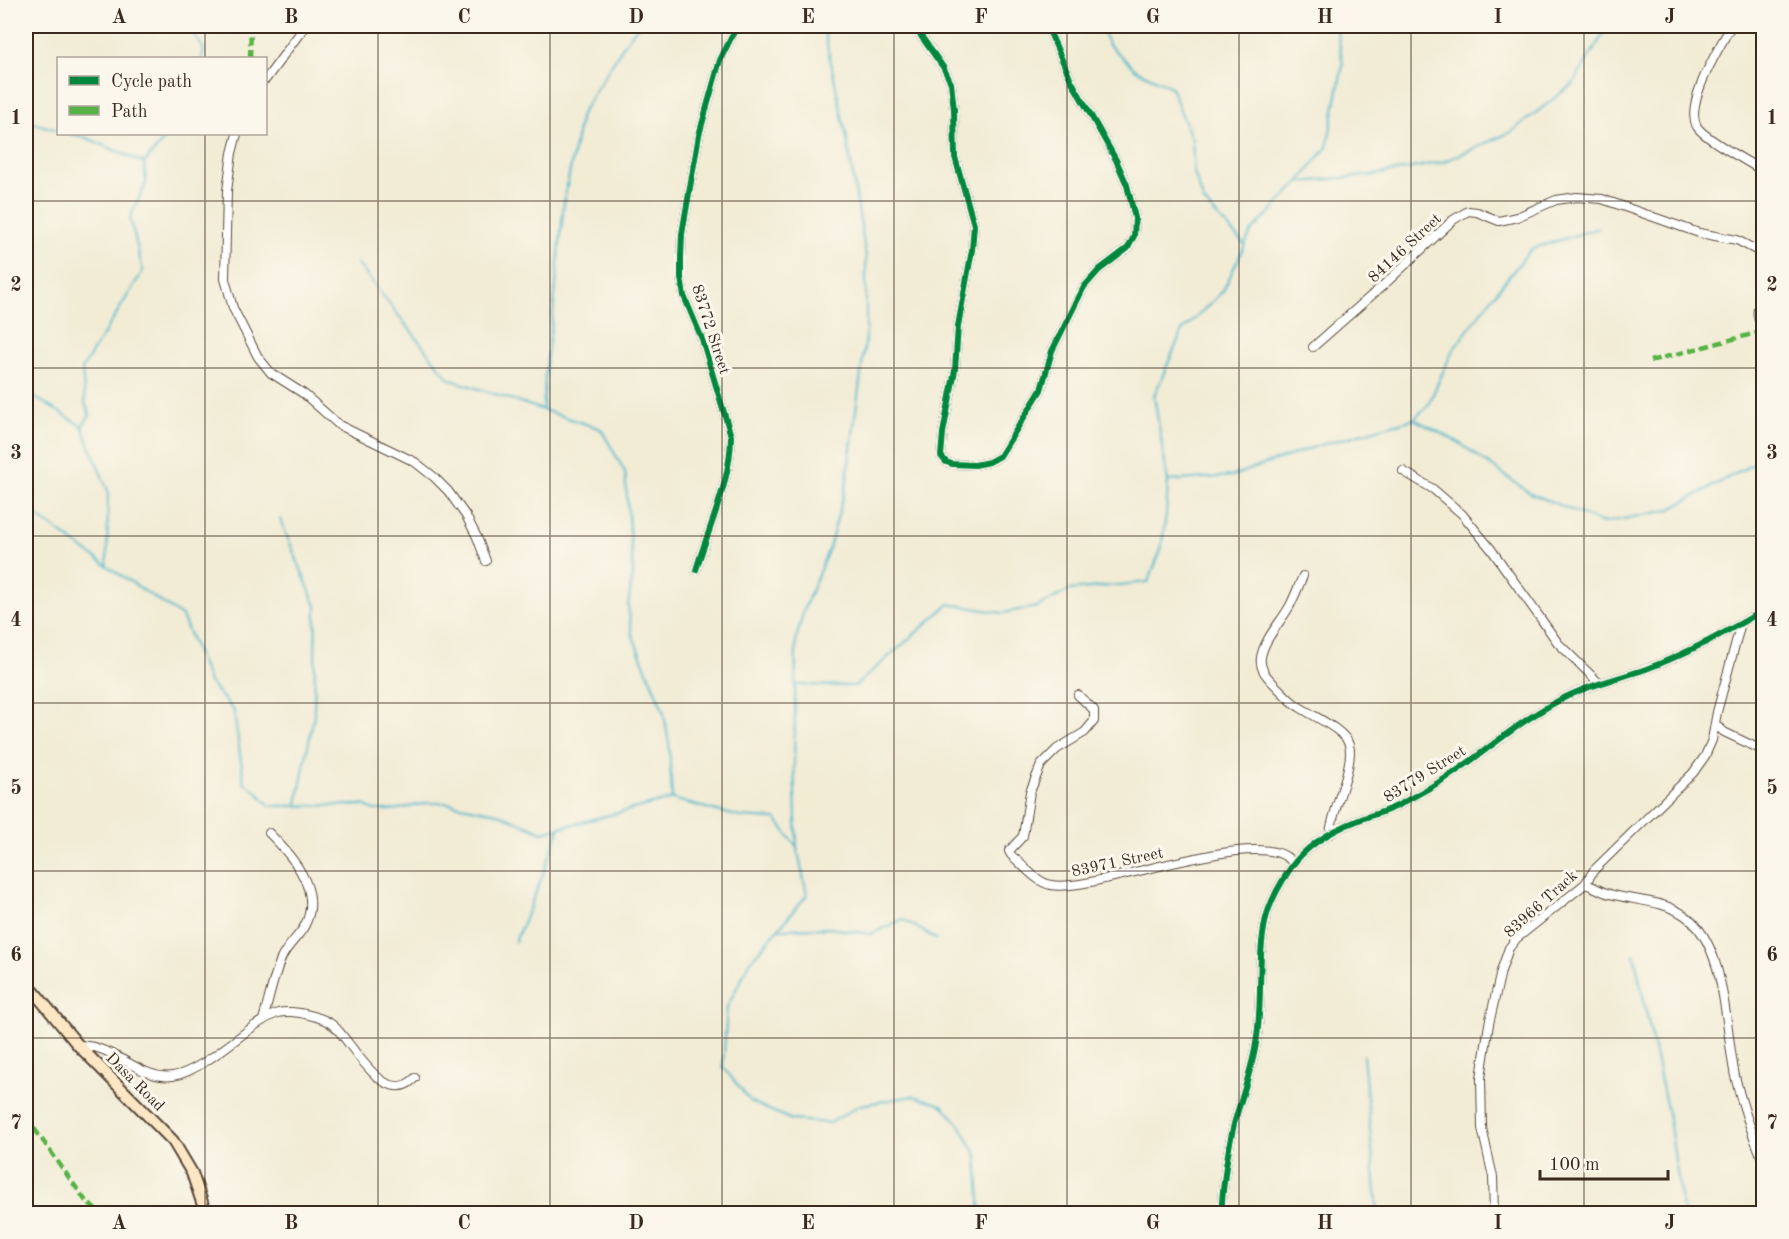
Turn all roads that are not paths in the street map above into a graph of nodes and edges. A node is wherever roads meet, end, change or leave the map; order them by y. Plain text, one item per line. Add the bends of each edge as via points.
1 (305, 26) edge
2 (737, 26) edge
3 (914, 26) edge
4 (1047, 26) edge
5 (1731, 26) edge
6 (267, 78) edge
7 (237, 135) edge
8 (1764, 172) edge
9 (1764, 258) edge
10 (1764, 295) edge
11 (1764, 326) edge
12 (1313, 347) dead end
13 (1403, 471) dead end
14 (486, 561) dead end
15 (696, 570) dead end
16 (1303, 576) dead end
17 (1764, 610) edge
18 (1740, 623) junction
19 (1599, 683) junction
20 (1078, 694) dead end
21 (1715, 724) junction
22 (1764, 751) edge
23 (269, 833) dead end
24 (1330, 834) junction
25 (1293, 864) junction
26 (1585, 884) junction
27 (26, 982) edge
28 (263, 1020) junction
29 (78, 1045) junction
30 (415, 1078) dead end
31 (1764, 1163) edge
32 (206, 1214) edge
33 (1221, 1214) edge
34 (1494, 1214) edge

1 - 6 street
2 - 15 street, 83772 Street via 720,60 699,135 682,234 684,296 702,339 731,436 727,472
3 - 4 street via 944,66 951,83 955,157 974,225 940,449 943,459 958,465 989,462 1004,451 1041,390 1052,351 1084,287 1128,248 1134,236 1135,218 1127,185
5 - 8 street via 1697,93 1694,120 1703,133
7 - 14 street via 227,190 225,279 233,308 258,357 271,373 304,394 335,422 415,462 434,477 466,516
9 - 12 street, 84146 Street via 1737,240 1699,233 1602,199 1556,200 1499,221 1468,211 1453,220
10 - 11 street via 1757,314
13 - 19 street via 1433,489 1462,514 1552,635
16 - 24 street via 1260,662 1261,670 1283,694 1349,742 1347,772
17 - 18 street, 83779 Street
18 - 19 street, 83779 Street via 1672,658
18 - 21 street, 83966 Track
19 - 24 street, 83779 Street via 1530,716 1429,788 1385,812
20 - 25 street, 83971 Street via 1094,710 1094,721 1041,765 1030,792 1023,836 1009,851 1037,877 1051,885 1067,885 1194,858 1251,851 1281,855
21 - 22 street
21 - 26 street, 83966 Track via 1705,756 1693,773 1626,837
23 - 28 street via 297,862 310,898 307,922 282,957
24 - 25 street, 83779 Street via 1314,843
25 - 33 street, 83779 Street via 1267,916 1263,934 1258,1035 1233,1127
26 - 31 street via 1672,909 1702,931 1721,985 1741,1101
26 - 34 street, 83966 Track via 1517,938 1501,971 1481,1078 1482,1128 1493,1177
27 - 29 street, Dasa Road
28 - 29 street via 217,1054 171,1076 153,1075 97,1048
28 - 30 street via 278,1013 321,1018 334,1026 381,1080 399,1087
29 - 32 street, Dasa Road via 173,1141 192,1173

